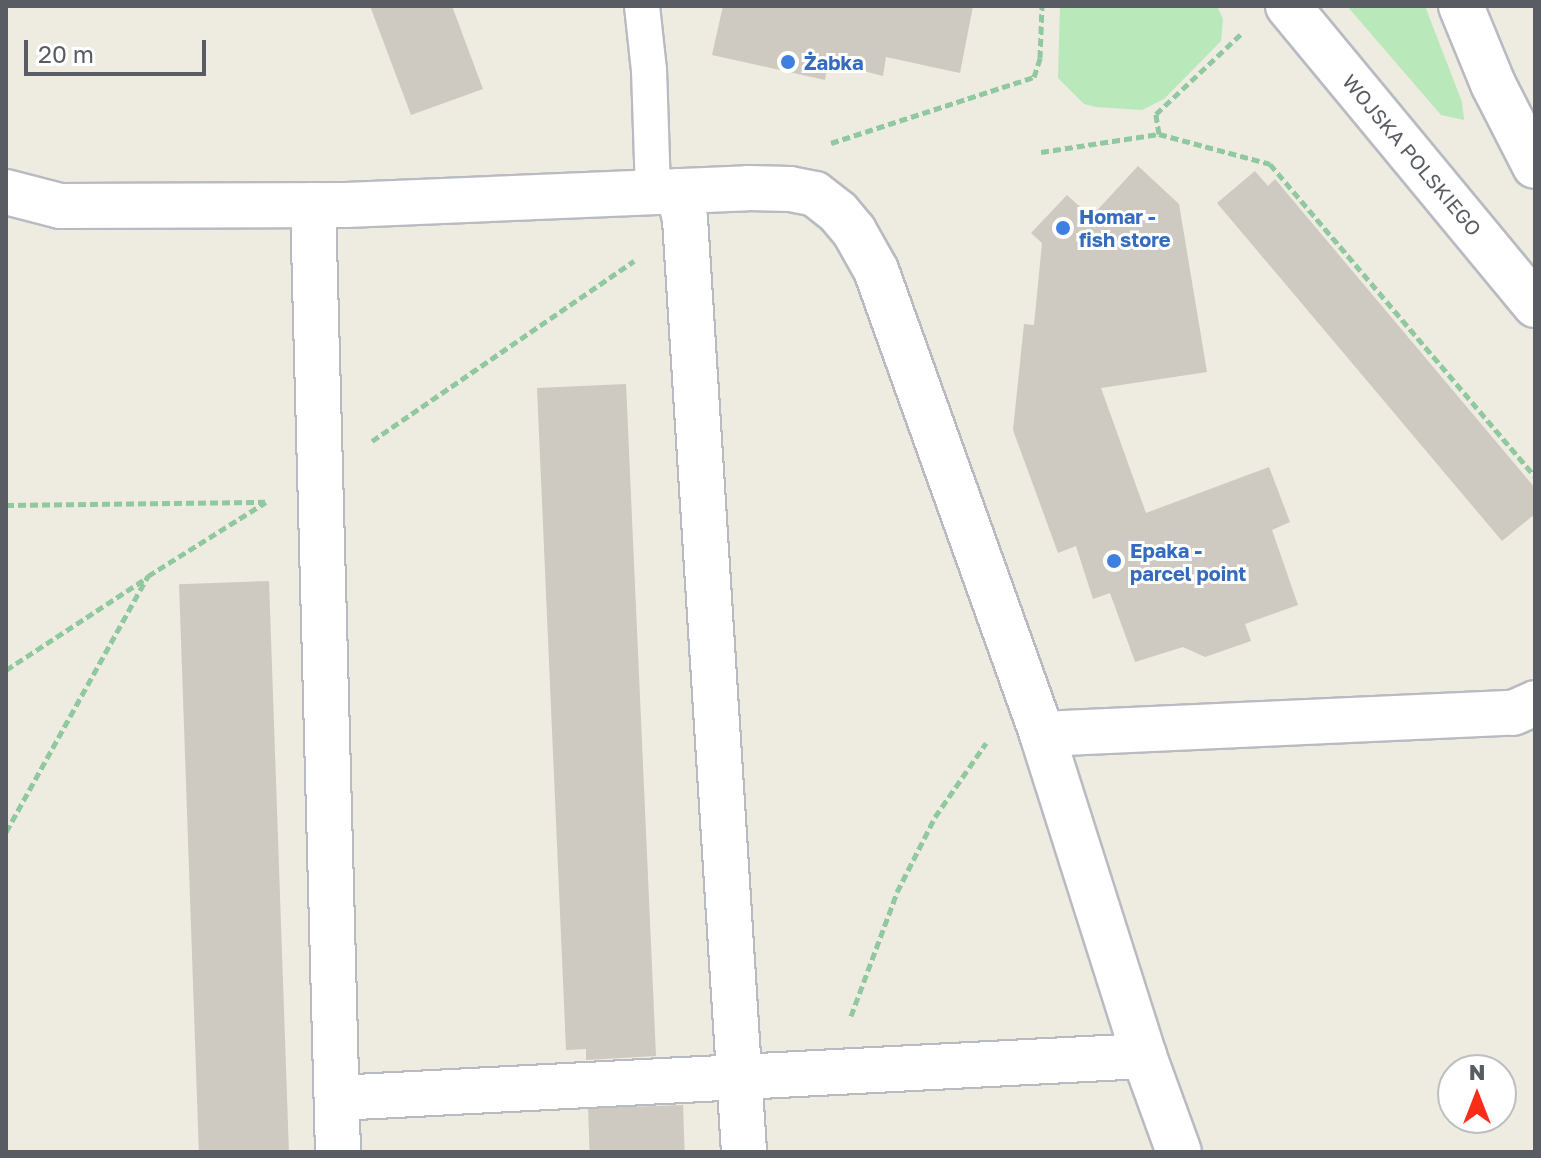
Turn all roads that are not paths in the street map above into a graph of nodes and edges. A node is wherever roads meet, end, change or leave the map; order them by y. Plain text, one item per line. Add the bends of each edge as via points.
1 (642, 6) edge
2 (1461, 6) edge
3 (1270, 14) edge
4 (1535, 166) edge
5 (6, 192) edge
6 (672, 200) junction
7 (313, 205) junction
8 (1535, 305) edge
9 (1535, 703) edge
10 (1042, 734) junction
11 (1144, 1056) junction
12 (742, 1078) junction
13 (337, 1098) junction
14 (338, 1152) edge
15 (744, 1152) edge
16 (1179, 1152) edge

1 - 6 lane
2 - 4 street
3 - 8 street, WOJSKA POLSKIEGO
5 - 7 street via 60,206
6 - 7 street
6 - 10 street via 776,188 815,194 854,231 876,270
6 - 12 street
7 - 13 street
9 - 10 street via 1513,713
10 - 11 street
11 - 12 street
11 - 16 street
12 - 13 street
12 - 15 street
13 - 14 street

